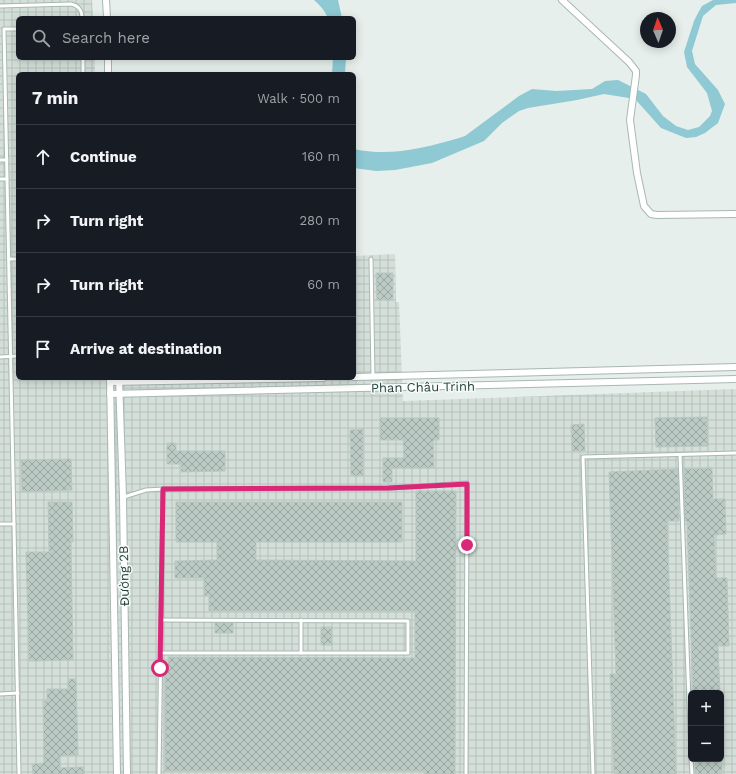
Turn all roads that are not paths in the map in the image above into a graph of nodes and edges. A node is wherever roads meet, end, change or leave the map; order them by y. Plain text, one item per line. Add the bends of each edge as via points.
1 (106, 0) edge
2 (562, 0) edge
3 (0, 6) edge
4 (82, 16) edge
5 (107, 16) edge
6 (16, 28) edge
7 (83, 60) edge
8 (108, 60) edge
9 (83, 72) edge
10 (108, 72) edge
11 (0, 160) edge
12 (7, 160) junction
13 (0, 179) edge
14 (7, 179) junction
15 (736, 214) edge
16 (9, 259) junction
17 (16, 259) edge
18 (371, 259) dead end
19 (11, 356) junction
20 (16, 356) edge
21 (0, 357) edge
22 (736, 367) edge
23 (356, 377) edge
24 (373, 377) junction
25 (110, 380) edge
26 (120, 380) edge
27 (736, 380) edge
28 (110, 394) junction
29 (120, 394) junction
30 (736, 453) edge
31 (680, 455) junction
32 (163, 489) junction
33 (123, 497) junction
34 (0, 524) edge
35 (14, 524) junction
36 (161, 620) junction
37 (301, 620) junction
38 (161, 653) junction
39 (301, 653) junction
40 (18, 693) junction
41 (0, 694) edge
42 (690, 726) edge
43 (691, 762) edge
44 (19, 774) edge
45 (118, 774) edge
46 (127, 774) edge
47 (159, 774) edge
48 (466, 774) edge
49 (593, 774) edge
50 (692, 774) edge

1 - 5 street
2 - 15 street via 636,71 630,120 644,206 651,214
3 - 4 lane via 71,4 79,8
6 - 12 lane via 4,29
7 - 9 lane
8 - 10 street
11 - 12 lane
12 - 14 lane
13 - 14 lane
14 - 16 lane
16 - 17 lane
16 - 19 lane
18 - 24 lane
19 - 20 lane
19 - 21 lane
19 - 35 lane
22 - 24 street, Phan Châu Trinh
23 - 24 street, Phan Châu Trinh
25 - 26 street
25 - 28 street, Đường 2B
26 - 29 street, Đường 2B
27 - 29 street, Phan Châu Trinh
28 - 29 street, Phan Châu Trinh
28 - 45 street, Đường 2B
29 - 33 street, Đường 2B
30 - 31 lane
31 - 42 lane
31 - 49 lane via 583,458
32 - 33 lane via 146,490
32 - 36 lane
32 - 48 lane via 389,488 467,484
33 - 46 street, Đường 2B
34 - 35 lane
35 - 40 lane
36 - 37 lane
36 - 38 lane
37 - 39 lane
37 - 39 lane via 408,621 408,653
38 - 39 lane
38 - 47 lane
40 - 41 lane
40 - 44 lane
43 - 50 lane

